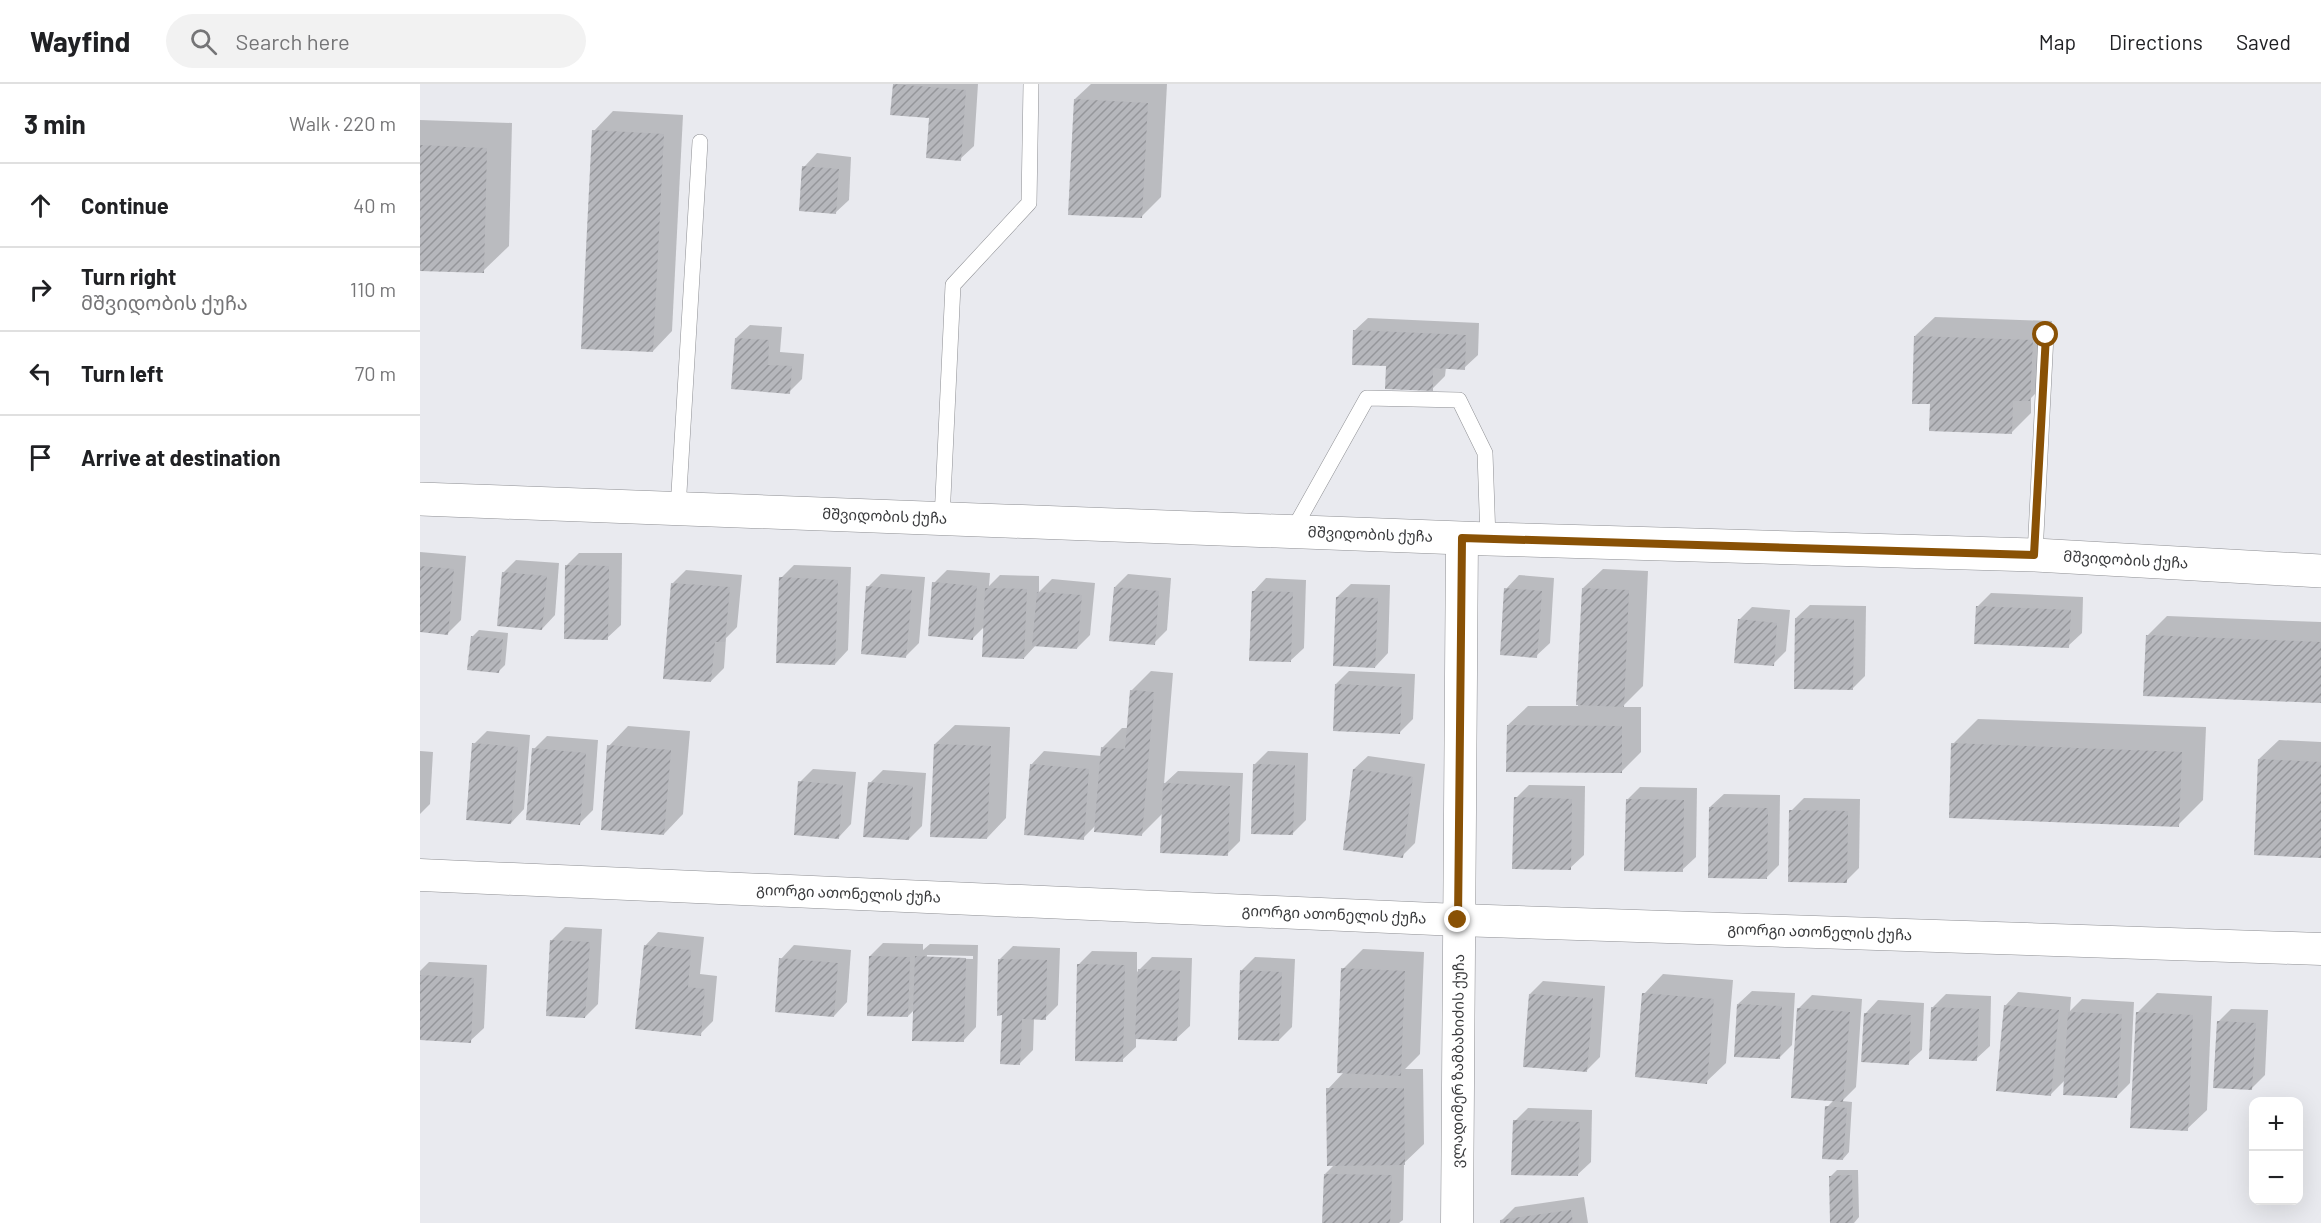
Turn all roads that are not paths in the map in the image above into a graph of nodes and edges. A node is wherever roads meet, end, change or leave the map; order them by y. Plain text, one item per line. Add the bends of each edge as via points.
1 (1031, 84) edge
2 (700, 142) dead end
3 (2046, 335) dead end
4 (420, 500) edge
5 (678, 509) junction
6 (942, 519) junction
7 (1292, 532) junction
8 (1475, 538) junction
9 (2034, 555) junction
10 (2321, 571) edge
11 (420, 875) edge
12 (1458, 920) junction
13 (2321, 949) edge
14 (1457, 1223) edge

1 - 6 lane via 1029,203 953,285
2 - 5 lane
3 - 9 lane
4 - 5 street, მშვიდობის ქუჩა
5 - 6 street, მშვიდობის ქუჩა
6 - 7 street, მშვიდობის ქუჩა
7 - 8 street, მშვიდობის ქუჩა
7 - 8 lane via 1367,398 1459,400 1485,453
8 - 9 street, მშვიდობის ქუჩა
8 - 12 street, ვლადიმერ ზამბახიძის ქუჩა
9 - 10 street, მშვიდობის ქუჩა
11 - 12 street, გიორგი ათონელის ქუჩა
12 - 13 street, გიორგი ათონელის ქუჩა
12 - 14 street, ვლადიმერ ზამბახიძის ქუჩა

